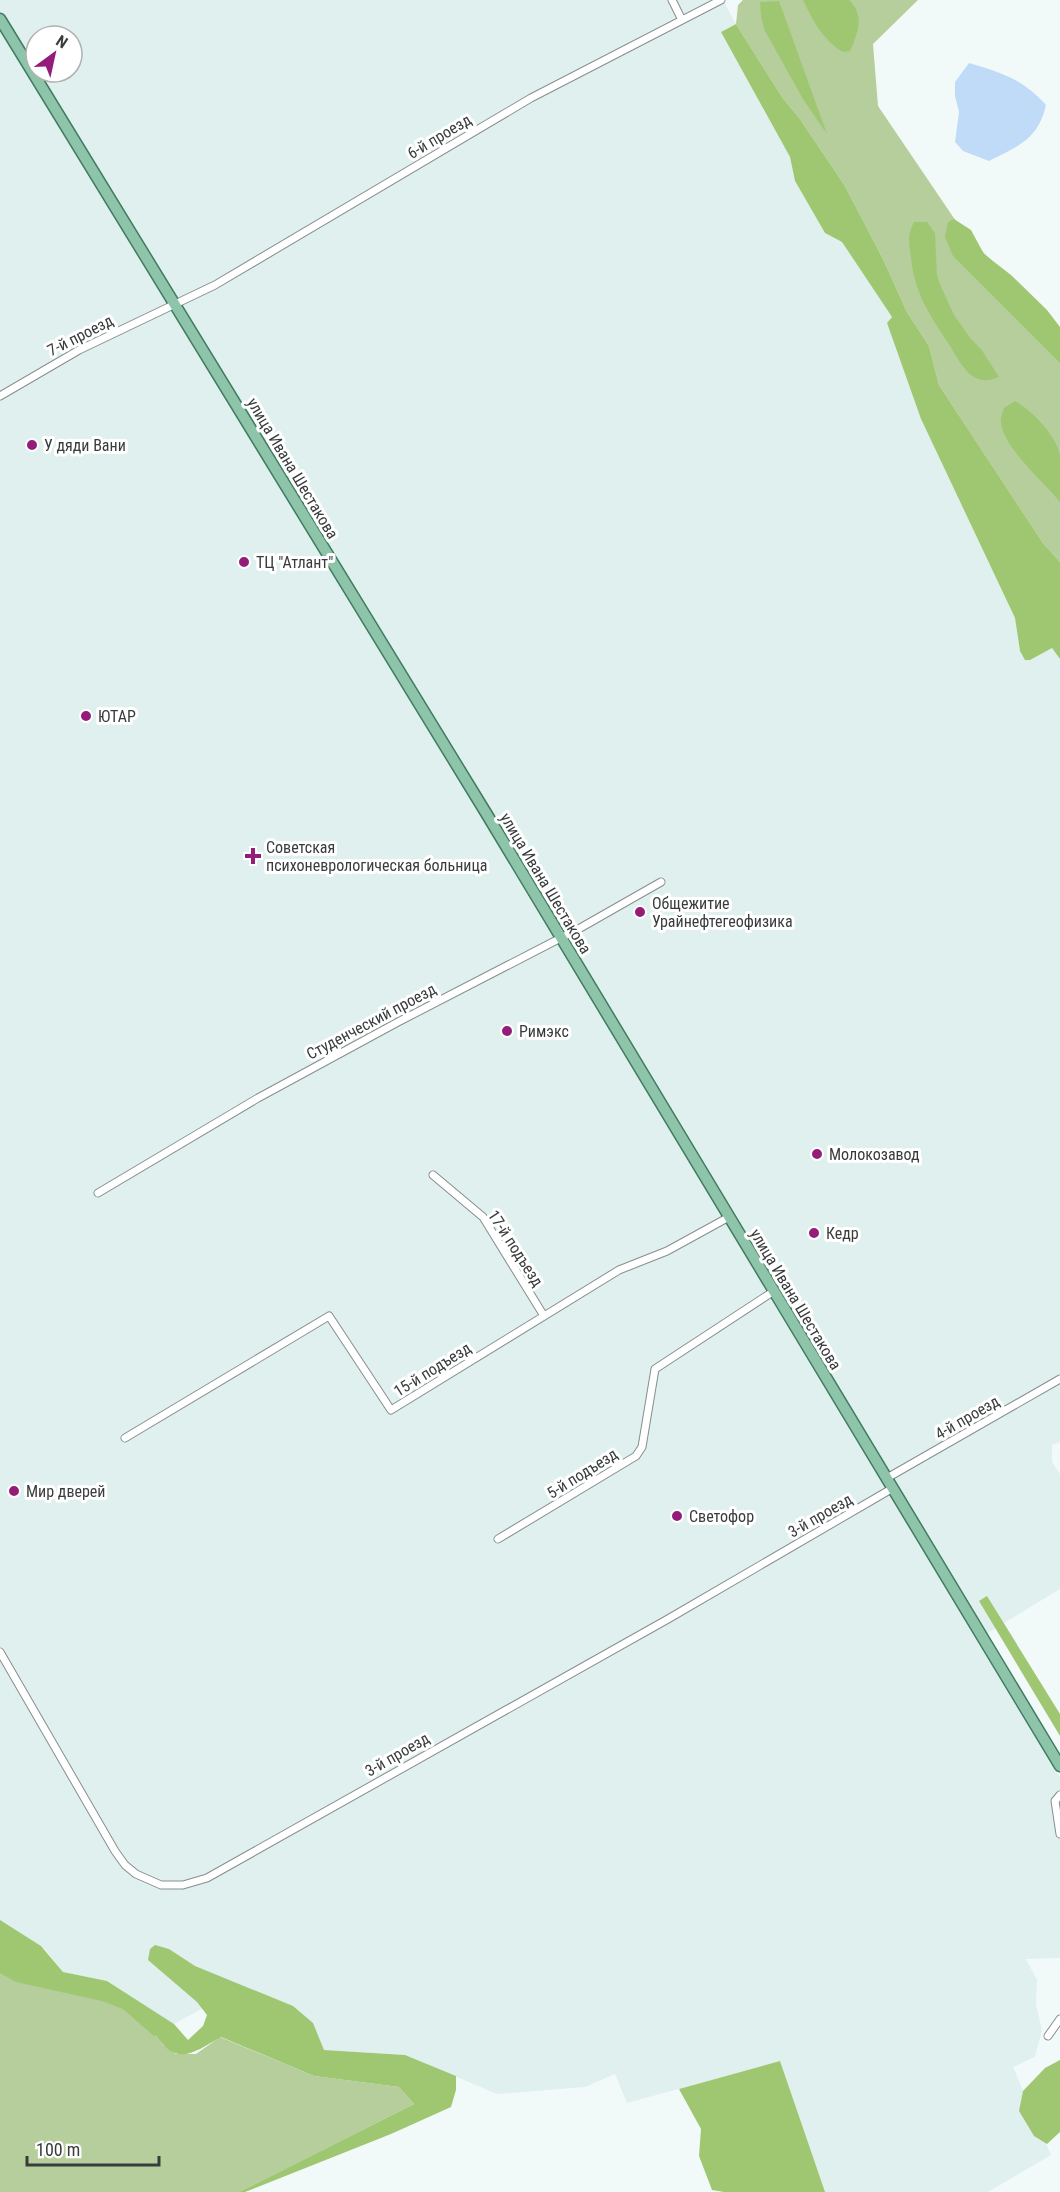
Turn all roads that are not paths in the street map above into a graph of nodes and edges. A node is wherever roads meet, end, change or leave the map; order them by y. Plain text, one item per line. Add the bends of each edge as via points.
1 (672, 0) edge
2 (721, 0) edge
3 (0, 19) edge
4 (682, 20) junction
5 (175, 305) junction
6 (0, 396) edge
7 (661, 882) dead end
8 (561, 937) junction
9 (434, 1175) dead end
10 (98, 1193) dead end
11 (729, 1217) junction
12 (774, 1291) junction
13 (544, 1316) junction
14 (1060, 1379) edge
15 (125, 1438) dead end
16 (887, 1478) junction
17 (893, 1488) junction
18 (498, 1539) dead end
19 (0, 1652) edge
20 (1060, 1766) edge
21 (1060, 1795) edge
22 (1060, 1834) edge
23 (1060, 2019) edge
24 (1048, 2036) dead end

1 - 4 street
2 - 4 street, 6-й проезд
3 - 5 main road, улица Ивана Шестакова
4 - 5 street, 6-й проезд via 525,102
5 - 6 street, 7-й проезд via 79,350
5 - 8 main road, улица Ивана Шестакова
7 - 8 street, Студенческий проезд
8 - 10 street, Студенческий проезд via 258,1098
8 - 11 main road, улица Ивана Шестакова
9 - 13 street, 17-й подъезд via 483,1217
11 - 12 main road, улица Ивана Шестакова
11 - 13 street, 15-й подъезд via 667,1251 619,1270
12 - 16 main road, улица Ивана Шестакова
12 - 18 street, 5-й подъезд via 656,1370 642,1447 636,1456
13 - 15 street, 15-й подъезд via 391,1410 329,1316
14 - 16 street, 4-й проезд
16 - 17 main road, улица Ивана Шестакова
17 - 19 street, 3-й проезд via 290,1832 207,1878 183,1886 149,1881 125,1865
17 - 20 main road, улица Ивана Шестакова
21 - 22 street via 1055,1801
23 - 24 street

